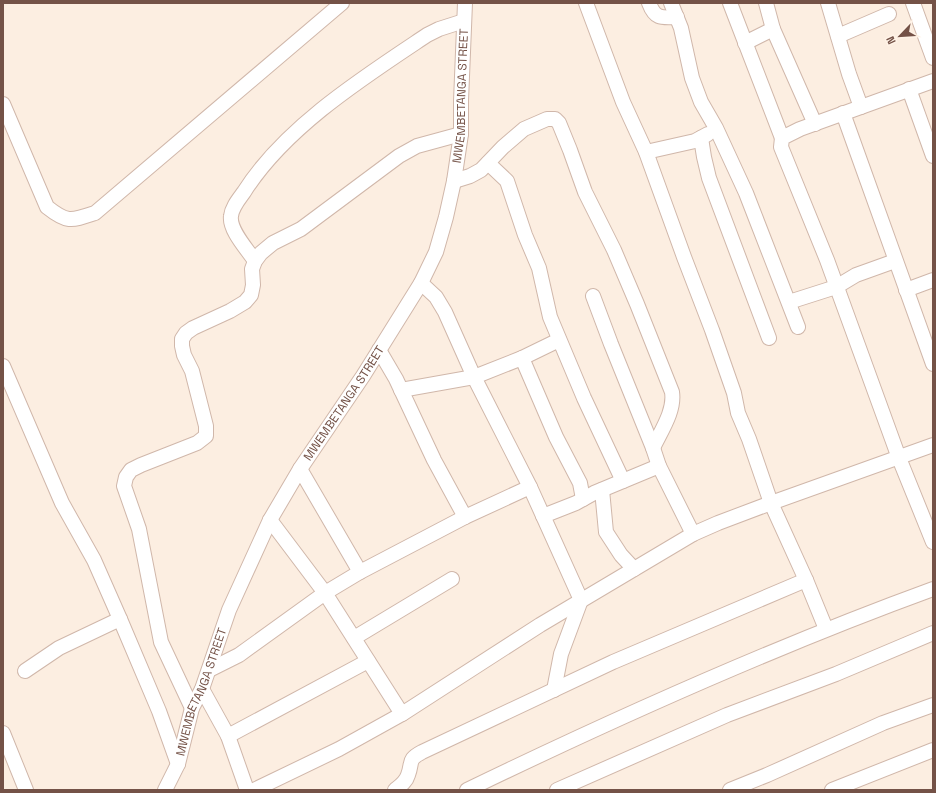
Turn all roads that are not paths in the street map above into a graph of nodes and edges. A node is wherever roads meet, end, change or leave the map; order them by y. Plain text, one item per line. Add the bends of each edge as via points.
1 (342, 3) edge
2 (465, 3) edge
3 (586, 3) edge
4 (649, 3) edge
5 (671, 3) edge
6 (730, 3) edge
7 (766, 3) edge
8 (828, 3) edge
9 (913, 3) edge
10 (889, 14) dead end
11 (676, 17) junction
12 (464, 21) junction
13 (773, 30) junction
14 (838, 36) junction
15 (745, 43) junction
16 (933, 58) edge
17 (933, 81) edge
18 (909, 89) junction
19 (3, 104) edge
20 (861, 107) junction
21 (843, 113) junction
22 (815, 124) junction
23 (716, 128) junction
24 (461, 134) junction
25 (701, 138) junction
26 (782, 138) junction
27 (646, 152) junction
28 (933, 156) edge
29 (488, 163) junction
30 (454, 181) junction
31 (255, 261) junction
32 (895, 261) junction
33 (933, 280) edge
34 (421, 283) junction
35 (836, 287) junction
36 (906, 290) junction
37 (593, 296) dead end
38 (789, 302) junction
39 (798, 327) dead end
40 (769, 338) dead end
41 (559, 340) junction
42 (379, 350) junction
43 (931, 354) edge
44 (522, 358) junction
45 (3, 366) edge
46 (474, 377) junction
47 (401, 390) junction
48 (933, 445) edge
49 (653, 448) junction
50 (898, 458) junction
51 (659, 466) junction
52 (300, 469) junction
53 (623, 481) junction
54 (530, 487) junction
55 (602, 490) junction
56 (583, 499) junction
57 (771, 503) junction
58 (544, 516) junction
59 (465, 517) junction
60 (270, 520) junction
61 (693, 534) junction
62 (933, 542) edge
63 (634, 569) junction
64 (360, 572) junction
65 (452, 579) dead end
66 (806, 580) junction
67 (933, 589) edge
68 (325, 593) junction
69 (581, 600) junction
70 (120, 619) junction
71 (826, 629) junction
72 (933, 633) edge
73 (354, 638) junction
74 (368, 660) junction
75 (25, 670) dead end
76 (209, 670) junction
77 (202, 689) junction
78 (554, 690) junction
79 (933, 705) edge
80 (192, 708) junction
81 (402, 714) junction
82 (3, 733) edge
83 (228, 736) junction
84 (933, 750) edge
85 (178, 764) junction
86 (856, 786) edge
87 (26, 790) edge
88 (165, 790) edge
89 (247, 790) edge
90 (254, 790) edge
91 (395, 790) edge
92 (467, 790) edge
93 (557, 790) edge
94 (730, 790) edge
95 (832, 790) edge

1 - 19 street via 95,213 75,220 60,217 47,207
2 - 12 street, MWEMBETANGA STREET
3 - 27 street via 623,102
4 - 11 street via 656,15
5 - 11 street
6 - 15 street
7 - 13 street
8 - 14 street
9 - 16 street
10 - 14 street
11 - 23 street via 684,39 692,78 701,102
12 - 24 street, MWEMBETANGA STREET
12 - 31 street via 427,35 313,116 250,182 231,216 235,232
13 - 15 street
13 - 22 street
14 - 20 street
15 - 26 street
17 - 18 street
18 - 20 street
18 - 28 street
20 - 21 street
21 - 22 street
21 - 32 street
22 - 26 street
23 - 25 street
23 - 38 street via 746,192
24 - 30 street, MWEMBETANGA STREET
24 - 31 street via 417,146 399,156 301,229 273,243 261,252
25 - 27 street via 683,145
25 - 40 street via 710,178
26 - 35 street via 781,147
27 - 57 street via 712,330 734,393 738,413
29 - 30 street via 470,176
29 - 41 street via 507,181 539,268 550,317
29 - 49 street via 524,129 547,119 555,119 559,123 585,192 623,270 672,392 671,408
30 - 34 street, MWEMBETANGA STREET via 436,252
31 - 80 street via 252,269 251,295 245,302 193,328 182,339 184,355 192,371 206,426 206,436 197,443 131,470 124,486 139,529 161,642
32 - 35 street via 856,275
32 - 36 street
33 - 36 street
34 - 42 street, MWEMBETANGA STREET
34 - 46 street via 436,297 445,312
35 - 38 street
35 - 50 street
36 - 43 street
37 - 49 street
38 - 39 street
41 - 44 street
41 - 53 street
42 - 47 street
42 - 52 street, MWEMBETANGA STREET
44 - 46 street
44 - 56 street via 556,436 580,482
45 - 70 street via 62,503 94,560
46 - 47 street
46 - 54 street
47 - 59 street via 434,460
48 - 50 street
49 - 51 street
50 - 57 street
50 - 62 street
51 - 53 street
51 - 61 street
52 - 60 street, MWEMBETANGA STREET
52 - 64 street
53 - 55 street
54 - 58 street
54 - 59 street
55 - 56 street
55 - 63 street via 606,532
56 - 58 street
57 - 61 street
57 - 66 street
58 - 69 street
59 - 64 street
60 - 68 street
60 - 76 street, MWEMBETANGA STREET via 229,610
61 - 63 street
63 - 69 street
64 - 68 street
65 - 73 street
66 - 71 street
66 - 78 street via 642,649
67 - 71 street
68 - 73 street
68 - 76 street via 239,655
69 - 78 street via 561,654
69 - 81 street
70 - 75 street via 59,648
70 - 85 street via 159,711
71 - 92 street via 662,698
72 - 93 street via 836,674 727,715
73 - 74 street
74 - 81 street
74 - 83 street
76 - 77 street, MWEMBETANGA STREET
77 - 80 street, MWEMBETANGA STREET
77 - 83 street
78 - 91 street via 414,756 404,784
79 - 94 street via 883,723
80 - 85 street, MWEMBETANGA STREET
81 - 90 street via 339,749
82 - 87 street
83 - 89 street
84 - 86 street
85 - 88 street, MWEMBETANGA STREET
86 - 95 street

